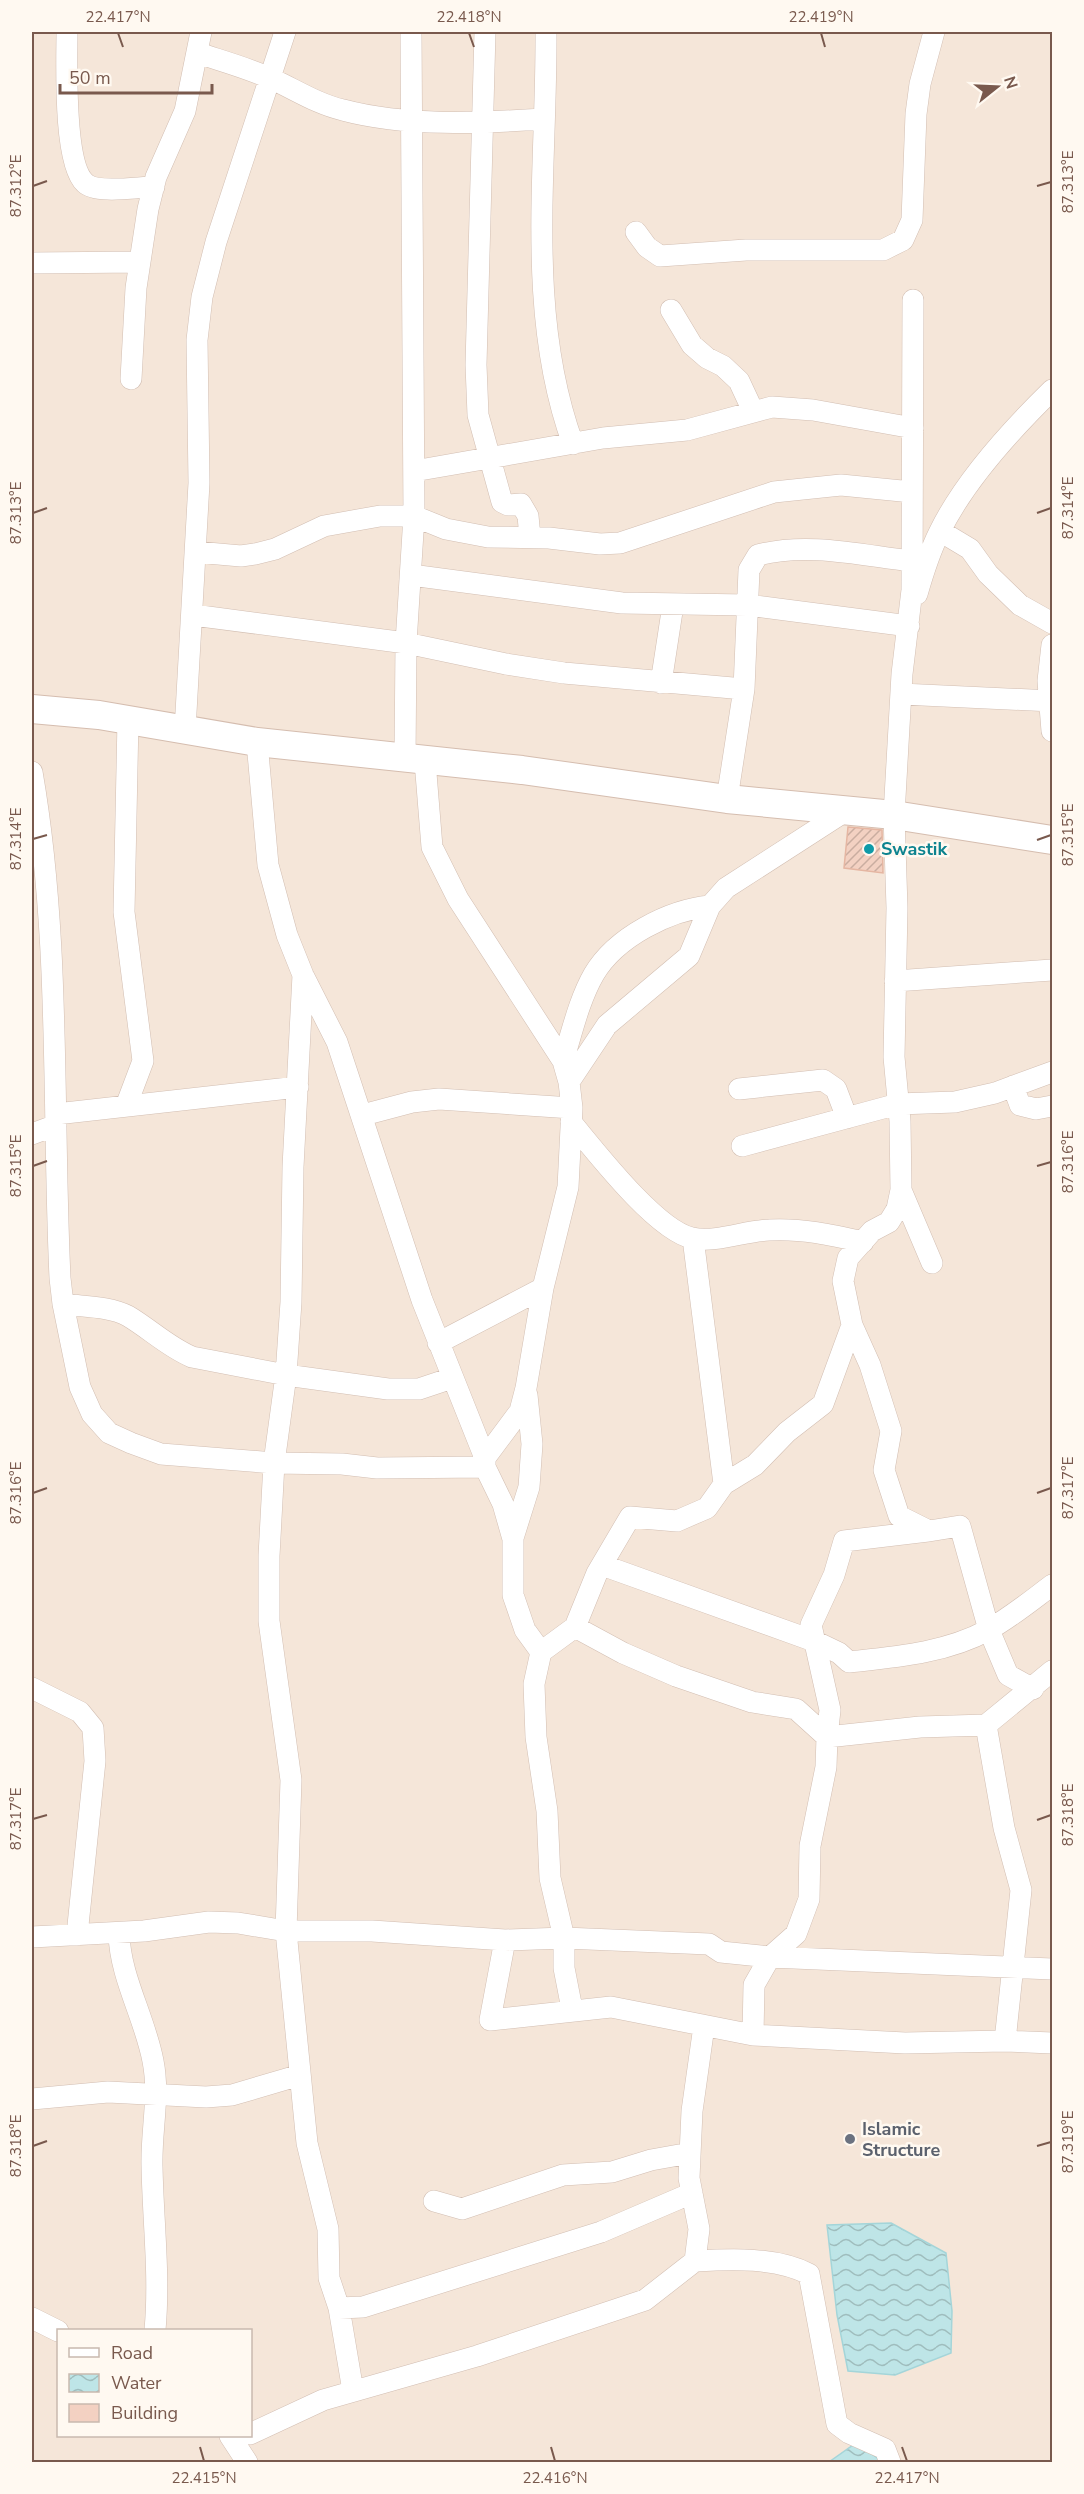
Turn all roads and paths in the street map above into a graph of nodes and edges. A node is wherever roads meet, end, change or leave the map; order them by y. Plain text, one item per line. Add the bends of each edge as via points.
1 (68, 32) edge
2 (201, 32) edge
3 (285, 32) edge
4 (411, 32) edge
5 (485, 32) edge
6 (546, 32) edge
7 (934, 32) edge
8 (198, 52) junction
9 (270, 78) junction
10 (544, 119) junction
11 (411, 120) junction
12 (484, 122) junction
13 (154, 187) junction
14 (636, 232) dead end
15 (139, 262) junction
16 (32, 263) edge
17 (913, 300) dead end
18 (671, 310) dead end
19 (130, 379) dead end
20 (1053, 390) edge
21 (753, 411) junction
22 (913, 428) junction
23 (573, 444) junction
24 (490, 458) junction
25 (414, 471) junction
26 (912, 492) junction
27 (414, 516) junction
28 (940, 531) junction
29 (530, 537) junction
30 (196, 552) junction
31 (910, 561) junction
32 (411, 575) junction
33 (673, 605) junction
34 (747, 605) junction
35 (193, 615) junction
36 (910, 619) junction
37 (1053, 623) edge
38 (406, 644) junction
39 (1053, 645) edge
40 (661, 683) junction
41 (744, 689) junction
42 (901, 694) junction
43 (1051, 701) edge
44 (32, 709) edge
45 (128, 720) junction
46 (185, 730) junction
47 (1053, 731) edge
48 (257, 742) junction
49 (415, 760) junction
50 (32, 772) edge
51 (727, 799) junction
52 (847, 810) junction
53 (894, 815) junction
54 (1053, 840) edge
55 (710, 906) junction
56 (1053, 970) edge
57 (303, 975) junction
58 (895, 981) junction
59 (563, 1061) junction
60 (1053, 1072) edge
61 (569, 1082) junction
62 (1013, 1086) junction
63 (297, 1088) junction
64 (739, 1089) dead end
65 (898, 1104) junction
66 (126, 1106) junction
67 (1053, 1106) edge
68 (363, 1115) junction
69 (572, 1115) junction
70 (847, 1118) junction
71 (56, 1119) junction
72 (32, 1134) edge
73 (742, 1146) dead end
74 (901, 1190) junction
75 (693, 1238) junction
76 (864, 1242) junction
77 (932, 1263) dead end
78 (543, 1288) junction
79 (63, 1304) junction
80 (852, 1325) junction
81 (438, 1343) junction
82 (286, 1375) junction
83 (453, 1378) junction
84 (526, 1388) junction
85 (485, 1462) junction
86 (274, 1463) junction
87 (724, 1484) junction
88 (928, 1531) junction
89 (513, 1539) junction
90 (602, 1565) junction
91 (1053, 1585) edge
92 (574, 1627) junction
93 (989, 1630) junction
94 (814, 1641) junction
95 (541, 1652) junction
96 (1053, 1671) edge
97 (32, 1688) edge
98 (1033, 1689) junction
99 (986, 1725) junction
100 (827, 1737) junction
101 (286, 1931) junction
102 (119, 1934) junction
103 (77, 1935) junction
104 (32, 1937) edge
105 (564, 1938) junction
106 (506, 1940) junction
107 (770, 1956) junction
108 (1012, 1968) junction
109 (1053, 1969) edge
110 (572, 2009) junction
111 (704, 2026) junction
112 (753, 2035) junction
113 (1005, 2041) junction
114 (1053, 2043) edge
115 (300, 2075) junction
116 (158, 2094) junction
117 (32, 2098) edge
118 (690, 2153) junction
119 (692, 2193) junction
120 (434, 2201) dead end
121 (695, 2261) junction
122 (339, 2308) junction
123 (32, 2318) edge
124 (155, 2329) edge
125 (57, 2330) edge
126 (353, 2391) junction
127 (252, 2432) edge
128 (241, 2437) edge
129 (247, 2463) edge
130 (890, 2463) edge

1 - 13 street via 69,126 78,172 86,184 98,188
2 - 8 street
3 - 9 street
4 - 11 street
5 - 12 street
6 - 10 street
7 - 14 street via 920,84 912,220 903,240 883,250 746,250 660,256
8 - 9 street
8 - 13 street via 185,111
9 - 11 street via 337,109
9 - 30 street via 202,297 197,340
10 - 12 street
10 - 23 street via 546,335 555,387
11 - 12 street
11 - 25 street
12 - 24 street via 476,365 478,415
13 - 15 street
15 - 16 street
15 - 19 street
17 - 22 street
18 - 21 street via 692,345 739,381
20 - 28 street via 1021,421 984,467
21 - 22 street via 789,407
21 - 23 street via 711,426
22 - 26 street
23 - 24 street
24 - 25 street
24 - 29 street via 502,502 521,504 525,509
25 - 27 street
26 - 29 street via 841,485 805,487 740,502 620,543
26 - 31 street
27 - 29 street via 468,535
27 - 30 street via 343,521 275,549 241,556
27 - 32 street
28 - 36 street
28 - 37 street via 970,549 995,583 1027,611
30 - 35 street
31 - 34 street via 803,548 758,555 749,570
31 - 36 street
32 - 33 street via 621,603
32 - 38 street
33 - 34 street
33 - 40 street
34 - 36 street
34 - 41 street
35 - 38 street
35 - 46 street
36 - 42 street
38 - 40 street via 506,664
38 - 49 street
39 - 43 street
40 - 41 street
41 - 51 street
42 - 43 street
42 - 53 street
43 - 47 street
44 - 45 main road
45 - 46 main road
45 - 66 street via 124,912 143,1061
46 - 48 main road
48 - 49 main road
48 - 57 street via 268,865 287,935
49 - 51 main road via 522,770
49 - 59 street via 432,847 441,868
50 - 71 street via 48,924
51 - 52 main road
52 - 53 main road
52 - 55 street via 744,874
53 - 54 main road
53 - 58 street
55 - 59 street via 656,920 610,956 595,972 586,990
55 - 61 street via 689,956 607,1025
56 - 58 street
57 - 63 street
57 - 68 street via 337,1042
58 - 65 street
59 - 61 street
60 - 62 street
61 - 69 street
62 - 65 street via 955,1102
62 - 67 street via 1020,1105 1036,1109
63 - 66 street
63 - 82 street
64 - 70 street via 823,1080 836,1089
65 - 70 street
65 - 74 street
66 - 71 street
68 - 69 street via 439,1099
68 - 81 street
69 - 75 street via 606,1164 660,1219 673,1231
69 - 78 street via 568,1187
70 - 73 street
71 - 72 street
71 - 79 street
74 - 76 street via 889,1222 872,1231
74 - 77 street
75 - 76 street via 792,1230
75 - 87 street
76 - 80 street via 848,1258 843,1281
78 - 81 street
78 - 84 street
79 - 82 street via 114,1311 192,1357
79 - 86 street via 81,1387 92,1414 109,1433 161,1454
80 - 87 street via 823,1404 755,1466
80 - 88 street via 870,1365 891,1431 884,1470 899,1516
81 - 83 street
82 - 83 street via 403,1390 433,1386
82 - 86 street
83 - 85 street
84 - 85 street via 520,1411
84 - 89 street via 532,1444 529,1487
85 - 86 street via 377,1468
85 - 89 street
86 - 101 street via 269,1621 291,1780
87 - 90 street via 707,1508 677,1521 630,1518
88 - 93 street via 960,1526
88 - 94 street via 844,1541 834,1575 811,1625
89 - 95 street via 513,1595 525,1630
90 - 92 street
90 - 94 street
91 - 93 street
92 - 95 street
92 - 100 street via 676,1676 752,1702 796,1709
93 - 94 street via 911,1656 849,1662
93 - 98 street via 1008,1675
94 - 100 street via 830,1710
95 - 105 street via 534,1684 536,1737 547,1810 550,1878
96 - 98 street
97 - 103 street via 80,1712 93,1728 95,1761
98 - 99 street
99 - 100 street
99 - 108 street via 1004,1828 1021,1890
100 - 107 street via 826,1767 810,1846 809,1899 796,1934
101 - 102 street via 209,1922
101 - 106 street via 372,1931
101 - 115 street
102 - 103 street
102 - 116 street via 124,1967 146,2030
103 - 104 street
105 - 106 street
105 - 107 street via 709,1944 721,1952
105 - 110 street via 564,1968
106 - 110 street via 490,2020
107 - 108 street
107 - 112 street via 754,1985
108 - 109 street
108 - 113 street
110 - 111 street via 611,2007
111 - 112 street
111 - 118 street
112 - 113 street via 905,2043
113 - 114 street
115 - 116 street via 232,2095
115 - 122 street via 307,2143 328,2229 329,2278
116 - 117 street via 108,2092
116 - 124 street via 152,2164
118 - 119 street
118 - 120 street via 612,2172 563,2175 462,2209
119 - 121 street via 699,2229
119 - 122 street via 602,2232 363,2307
121 - 126 street via 645,2300 477,2356
121 - 130 street via 756,2261 795,2267 809,2274 837,2424 885,2449
122 - 126 street
123 - 125 street
126 - 127 street
128 - 129 street

